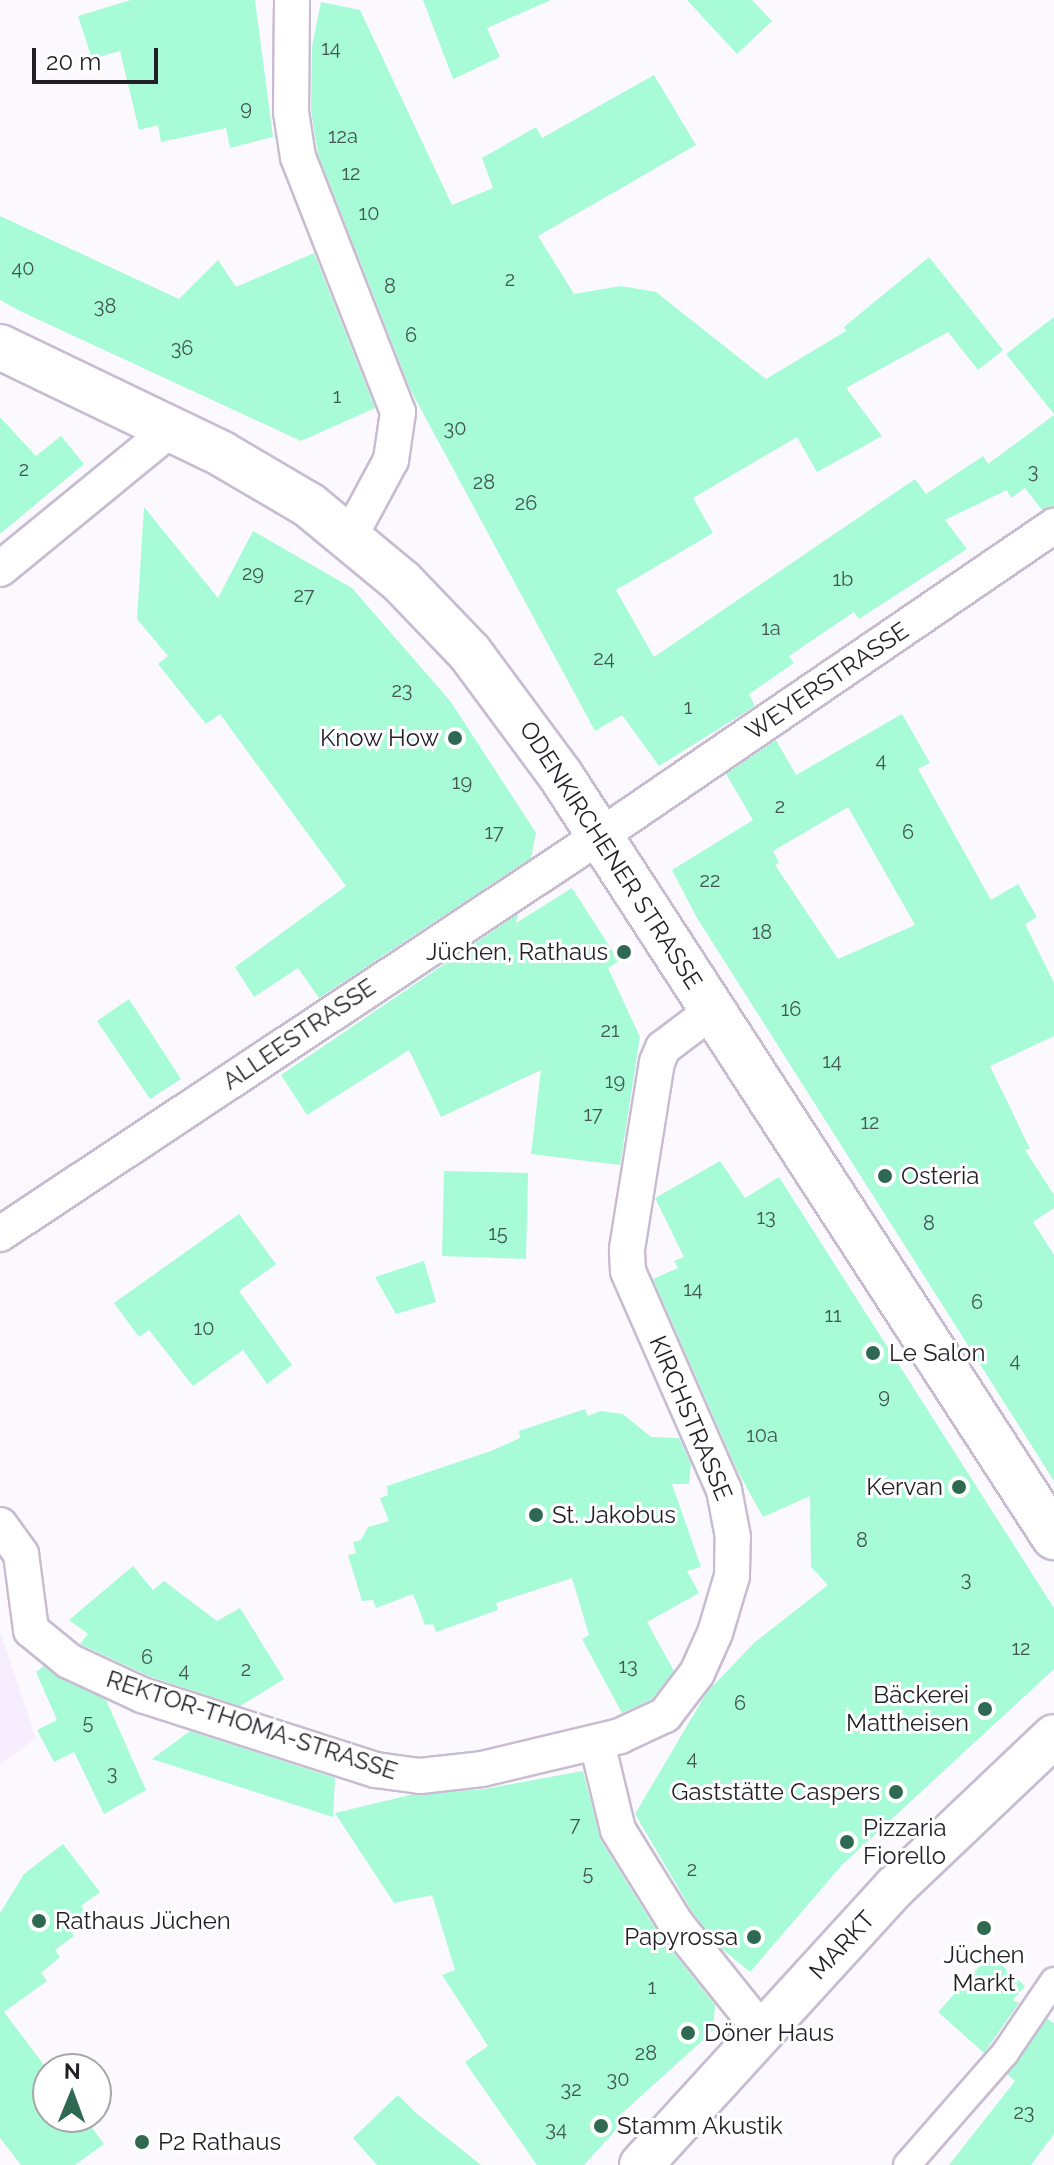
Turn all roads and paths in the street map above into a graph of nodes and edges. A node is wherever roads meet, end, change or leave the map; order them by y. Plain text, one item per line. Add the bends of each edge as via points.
1 (292, 0) edge
2 (0, 347) edge
3 (172, 428) junction
4 (1054, 526) edge
5 (350, 536) junction
6 (0, 569) edge
7 (600, 836) junction
8 (712, 1011) junction
9 (0, 1234) edge
10 (0, 1525) edge
11 (1054, 1537) edge
12 (1054, 1736) edge
13 (597, 1743) junction
14 (1054, 1981) edge
15 (762, 2031) junction
16 (641, 2165) edge
17 (907, 2165) edge

1 - 5 street via 290,99 298,157 398,412 391,460
2 - 3 main road, ODENKIRCHENER STRASSE
3 - 5 main road, ODENKIRCHENER STRASSE via 268,479
3 - 6 street
4 - 7 street, WEYERSTRASSE
5 - 7 main road, ODENKIRCHENER STRASSE via 420,598 487,671
7 - 8 main road, ODENKIRCHENER STRASSE
7 - 9 street, ALLEESTRASSE
8 - 11 main road, ODENKIRCHENER STRASSE
8 - 13 street, KIRCHSTRASSE via 663,1048 657,1062 629,1225 628,1271 724,1490 733,1562 715,1633 680,1700 644,1727
10 - 13 street, REKTOR-THOMA-STRASSE via 21,1554 28,1623 36,1637 69,1661 142,1695 405,1775 482,1769
12 - 15 street, MARKT via 895,1887
13 - 15 street via 618,1830 677,1925
14 - 17 street via 1005,2053
15 - 16 street, MARKT

